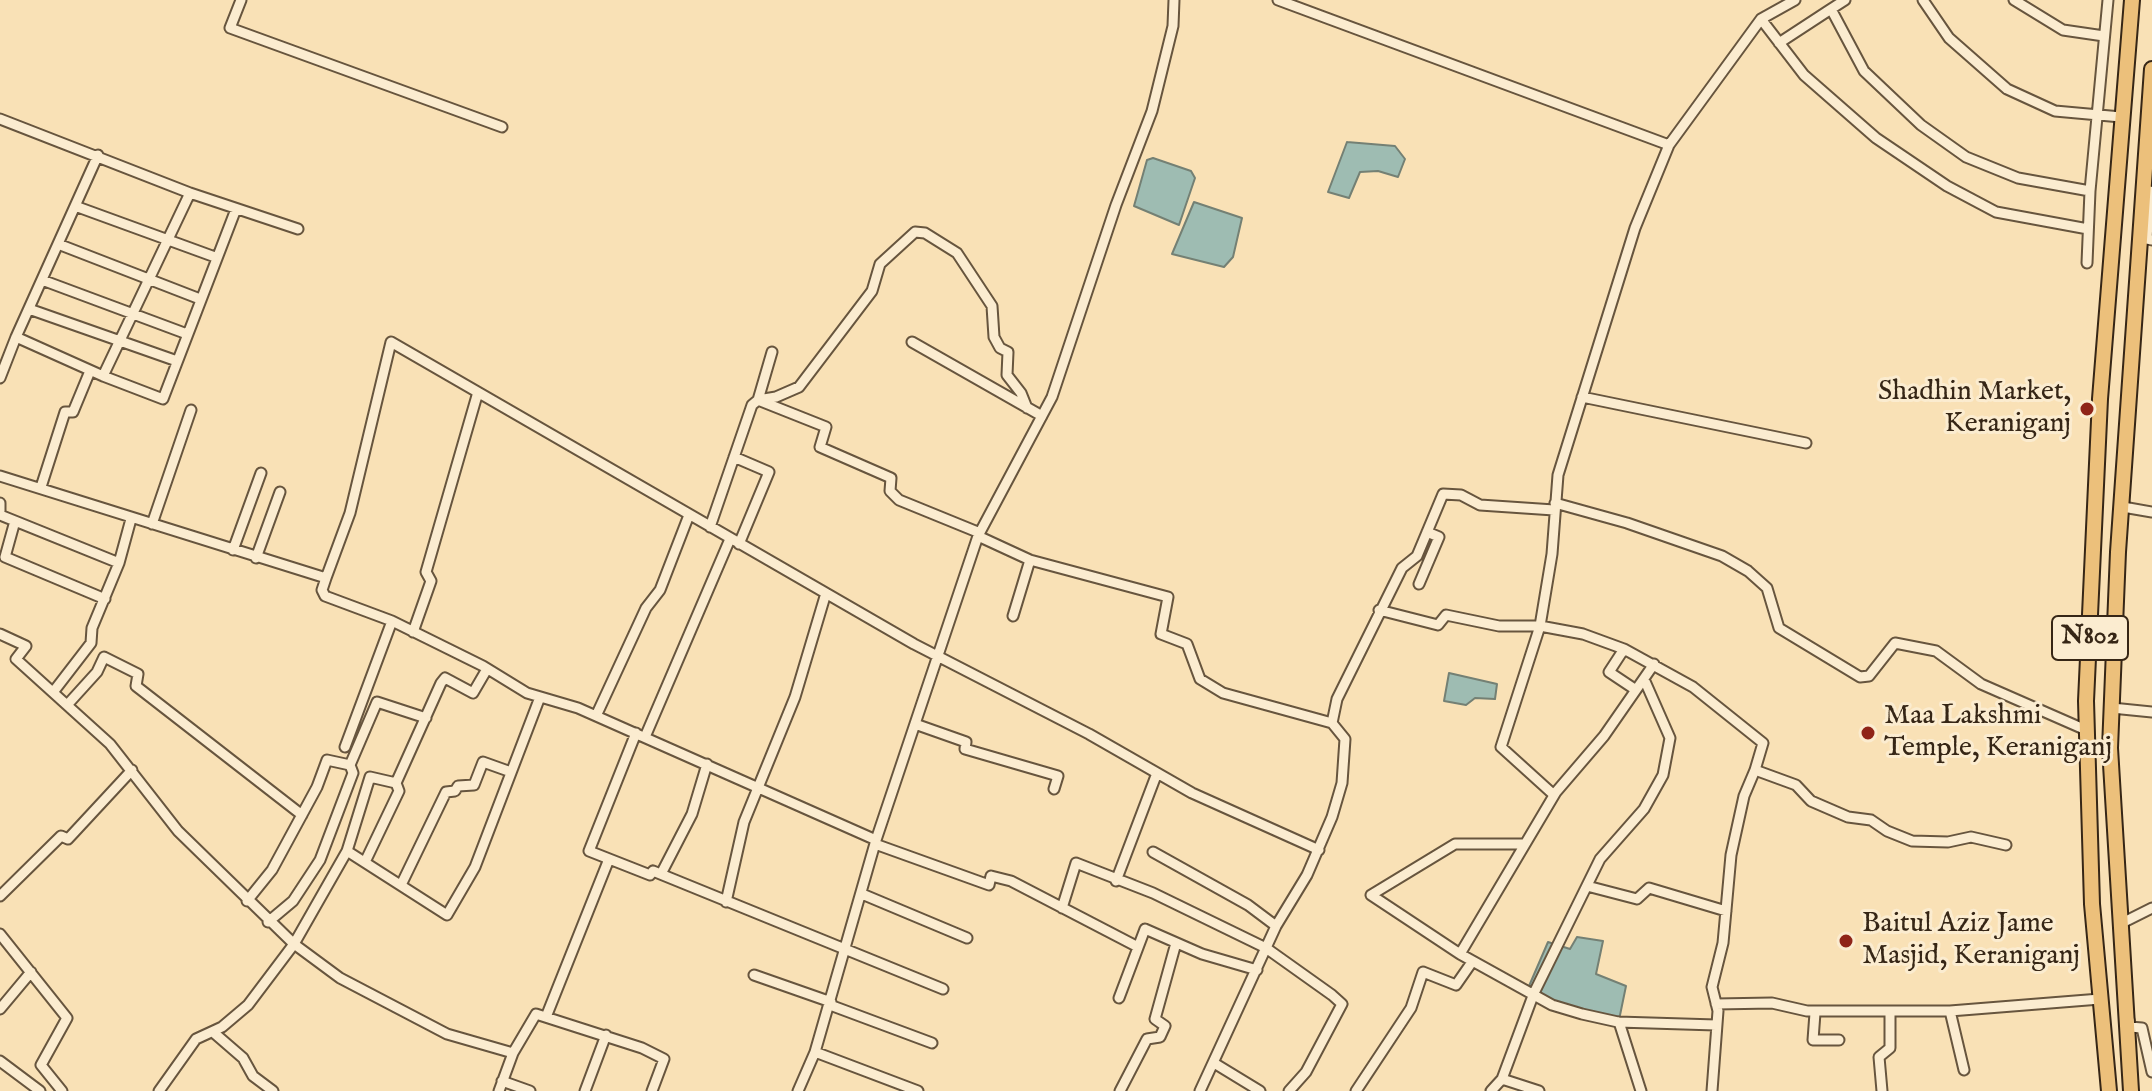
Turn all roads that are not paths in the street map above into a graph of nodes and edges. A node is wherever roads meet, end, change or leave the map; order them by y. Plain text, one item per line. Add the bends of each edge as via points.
1 (241, 0) edge
2 (1174, 0) edge
3 (1278, 0) edge
4 (1795, 0) edge
5 (1845, 0) edge
6 (1923, 0) edge
7 (2014, 0) edge
8 (2108, 0) edge
9 (2132, 0) edge
10 (1831, 9) junction
11 (1761, 19) junction
12 (2104, 36) junction
13 (1779, 43) junction
14 (2152, 69) edge
15 (2151, 114) edge
16 (2096, 117) junction
17 (2121, 117) junction
18 (0, 119) edge
19 (502, 127) dead end
20 (1669, 145) junction
21 (98, 155) junction
22 (2152, 168) edge
23 (2149, 183) edge
24 (2090, 191) junction
25 (190, 193) junction
26 (75, 206) junction
27 (236, 209) junction
28 (298, 229) dead end
29 (2088, 229) junction
30 (2152, 240) edge
31 (168, 241) junction
32 (58, 244) junction
33 (215, 257) junction
34 (2087, 263) dead end
35 (149, 279) junction
36 (42, 280) junction
37 (200, 299) junction
38 (29, 309) junction
39 (133, 314) junction
40 (187, 334) junction
41 (16, 337) junction
42 (120, 341) junction
43 (912, 342) dead end
44 (772, 352) dead end
45 (177, 361) junction
46 (90, 371) junction
47 (103, 376) junction
48 (0, 378) edge
49 (478, 392) junction
50 (1582, 397) junction
51 (758, 400) junction
52 (1027, 408) junction
53 (191, 410) dead end
54 (1042, 416) junction
55 (1806, 443) dead end
56 (734, 457) junction
57 (261, 473) dead end
58 (0, 476) edge
59 (41, 487) junction
60 (280, 492) dead end
61 (0, 503) edge
62 (1555, 506) junction
63 (2123, 507) junction
64 (2152, 512) edge
65 (0, 513) edge
66 (689, 515) junction
67 (131, 519) junction
68 (15, 521) junction
69 (152, 524) junction
70 (710, 527) junction
71 (1427, 532) junction
72 (979, 535) junction
73 (734, 541) junction
74 (233, 550) junction
75 (256, 558) junction
76 (1030, 560) junction
77 (119, 563) junction
78 (326, 578) junction
79 (1419, 584) dead end
80 (826, 593) junction
81 (105, 599) junction
82 (1379, 610) junction
83 (1013, 616) dead end
84 (392, 621) junction
85 (1540, 626) junction
86 (413, 632) junction
87 (0, 634) edge
88 (1624, 649) junction
89 (937, 653) junction
90 (1654, 664) junction
91 (487, 669) junction
92 (1644, 679) junction
93 (1636, 690) junction
94 (54, 691) junction
95 (540, 697) junction
96 (68, 704) junction
97 (2112, 708) junction
98 (2152, 712) edge
99 (596, 716) junction
100 (426, 718) junction
101 (1332, 723) junction
102 (915, 724) junction
103 (2086, 730) junction
104 (640, 735) junction
105 (345, 747) dead end
106 (707, 764) junction
107 (350, 765) junction
108 (132, 770) junction
109 (1755, 770) junction
110 (511, 772) junction
111 (1157, 773) junction
112 (396, 783) junction
113 (759, 787) junction
114 (1054, 789) dead end
115 (1554, 795) junction
116 (302, 815) junction
117 (876, 842) junction
118 (1525, 844) junction
119 (2006, 845) dead end
120 (1319, 850) junction
121 (347, 851) junction
122 (1153, 852) dead end
123 (609, 859) junction
124 (365, 862) junction
125 (661, 874) junction
126 (1116, 881) junction
127 (401, 885) junction
128 (1587, 886) junction
129 (862, 894) junction
130 (0, 896) edge
131 (247, 901) junction
132 (726, 902) junction
133 (1062, 908) junction
134 (2152, 908) edge
135 (1726, 911) junction
136 (268, 922) junction
137 (2120, 924) junction
138 (1276, 926) junction
139 (0, 934) edge
140 (967, 938) dead end
141 (1176, 943) junction
142 (294, 944) junction
143 (1138, 947) junction
144 (1266, 948) junction
145 (847, 951) junction
146 (1460, 954) junction
147 (1472, 962) junction
148 (1257, 970) junction
149 (31, 972) junction
150 (754, 975) dead end
151 (943, 989) dead end
152 (1534, 993) junction
153 (2123, 995) junction
154 (1119, 998) dead end
155 (2100, 999) junction
156 (830, 1004) junction
157 (1716, 1004) junction
158 (0, 1009) edge
159 (1890, 1011) junction
160 (1950, 1011) junction
161 (1815, 1013) dead end
162 (546, 1017) junction
163 (1619, 1022) junction
164 (1716, 1025) junction
165 (213, 1032) junction
166 (606, 1035) junction
167 (1839, 1040) dead end
168 (932, 1043) dead end
169 (815, 1052) junction
170 (513, 1053) junction
171 (0, 1061) edge
172 (1214, 1063) junction
173 (1964, 1070) dead end
174 (2152, 1072) edge
175 (887, 1079) junction
176 (1502, 1079) junction
177 (501, 1086) edge
178 (40, 1091) edge
179 (62, 1091) edge
180 (159, 1091) edge
181 (273, 1091) edge
182 (530, 1091) edge
183 (585, 1091) edge
184 (652, 1091) edge
185 (798, 1091) edge
186 (882, 1091) edge
187 (918, 1091) edge
188 (1120, 1091) edge
189 (1200, 1091) edge
190 (1260, 1091) edge
191 (1289, 1091) edge
192 (1356, 1091) edge
193 (1491, 1091) edge
194 (1539, 1091) edge
195 (1641, 1091) edge
196 (1712, 1091) edge
197 (1882, 1091) edge
198 (2109, 1091) edge
199 (2131, 1091) edge

1 - 19 street via 230,28
2 - 54 street via 1173,26 1152,111
3 - 20 street
4 - 11 street
5 - 10 street
6 - 16 street via 1949,38 2007,89 2055,111
7 - 12 street via 2063,30
8 - 12 street
9 - 17 highway, N802
10 - 13 street
10 - 24 street via 1864,71 1921,125 1966,157 2018,178
11 - 13 street
11 - 20 street
12 - 16 street
13 - 29 street via 1804,75 1876,138 1947,186 1996,212
14 - 15 highway, N802
15 - 23 highway, N802
16 - 17 street
16 - 24 street
17 - 103 highway, N802 via 2100,399
18 - 21 street
20 - 50 street via 1635,228
21 - 25 street
21 - 26 street
22 - 23 street
23 - 30 street via 2147,239
23 - 63 highway, N802
24 - 29 street
25 - 27 street
25 - 31 street
26 - 31 street
26 - 32 street
27 - 28 street
27 - 33 street
29 - 34 street
31 - 33 street
31 - 35 street
32 - 35 street
32 - 36 street
33 - 37 street
35 - 37 street
35 - 39 street
36 - 38 street
36 - 39 street
37 - 40 street
38 - 41 street
38 - 42 street
39 - 40 street
39 - 42 street
40 - 45 street
41 - 46 street
41 - 48 street
42 - 45 street
42 - 47 street
43 - 52 street
44 - 51 street
45 - 47 street via 163,399
46 - 47 street
46 - 59 street via 73,412 65,412
49 - 66 street
49 - 78 street via 391,342 350,513
49 - 86 street via 426,572 431,581
50 - 55 street
50 - 62 street via 1558,475
51 - 52 street via 799,387 872,291 880,264 915,232 957,253 992,306 994,337 1008,352 1007,375
51 - 56 street
51 - 72 street via 826,427 820,447 891,478 890,491 899,500
52 - 54 street
53 - 69 street
54 - 72 street
56 - 70 street
56 - 73 street via 769,472
57 - 74 street
58 - 59 street
59 - 67 street
60 - 75 street
61 - 65 street
62 - 71 street via 1480,505 1461,495 1443,494
62 - 85 street
62 - 103 street via 1722,556 1767,588 1779,628 1860,677 1869,676 1895,643 1936,651 1981,684
63 - 64 street
63 - 97 highway, N802
65 - 68 street
66 - 70 street
66 - 99 street via 660,590 646,608
67 - 69 street
67 - 77 street
68 - 77 street
68 - 81 street via 5,557
69 - 74 street
70 - 73 street
71 - 79 street via 1439,537
71 - 82 street via 1417,556 1402,568
72 - 76 street
72 - 89 street
73 - 80 street
73 - 104 street
74 - 75 street
75 - 78 street
76 - 83 street
76 - 101 street via 1168,597 1161,634 1187,644 1200,679 1223,693
77 - 81 street
78 - 84 street via 325,596
80 - 89 street
80 - 113 street via 795,697
81 - 94 street via 91,643
82 - 85 street via 1438,625 1446,615 1499,626
82 - 101 street via 1347,675
84 - 86 street
84 - 105 street
85 - 88 street
85 - 115 street via 1501,747
86 - 91 street
87 - 94 street via 26,646 16,659
88 - 90 street
88 - 93 street via 1609,672
89 - 102 street
89 - 111 street
90 - 92 street
90 - 109 street via 1693,687 1763,743
91 - 95 street
91 - 100 street via 473,693 445,678
92 - 93 street
92 - 128 street via 1670,738 1663,775 1644,809 1600,859
93 - 115 street
94 - 96 street
95 - 99 street
95 - 110 street
96 - 108 street
96 - 116 street via 104,657 138,674 136,686
97 - 98 street
97 - 137 highway, N802
99 - 104 street
100 - 107 street via 377,702
100 - 112 street
101 - 120 street via 1345,739 1342,783
102 - 114 street via 966,742 965,749 1058,776
102 - 117 street
103 - 155 highway, N802
104 - 106 street
104 - 123 street via 589,851
106 - 113 street
106 - 125 street via 692,814
107 - 116 street via 327,760
107 - 136 street via 353,773 320,860 293,901
108 - 130 street via 68,839 61,836
108 - 131 street via 167,819
109 - 119 street via 1796,785 1811,801 1848,817 1871,820 1912,841 1971,837
109 - 135 street via 1731,855
110 - 127 street via 483,762 474,785 446,792
110 - 127 street via 475,867 447,915
111 - 120 street
111 - 126 street
112 - 121 street via 370,777
112 - 124 street via 399,791
113 - 117 street
113 - 132 street via 744,822
115 - 118 street
116 - 131 street via 272,870
117 - 129 street
117 - 133 street via 989,885 991,876 1011,881
118 - 146 street
118 - 146 street via 1455,844 1371,895
120 - 138 street
121 - 124 street
121 - 142 street
122 - 138 street
123 - 125 street via 650,875
123 - 162 street
124 - 127 street
125 - 132 street
126 - 133 street via 1076,863
126 - 144 street via 1153,893
128 - 135 street via 1637,899 1649,888
128 - 152 street
129 - 140 street
129 - 145 street
131 - 136 street
132 - 145 street
133 - 143 street
134 - 137 street
135 - 157 street via 1712,987
136 - 142 street
137 - 153 highway, N802
138 - 144 street
139 - 149 street
141 - 143 street via 1145,929
141 - 148 street
141 - 188 street via 1155,1019 1165,1026 1160,1037 1147,1039
142 - 165 street via 248,1005
142 - 170 street via 340,978 447,1034
143 - 154 street
144 - 148 street
144 - 191 street via 1342,1004 1306,1072
145 - 151 street
145 - 156 street
146 - 147 street
147 - 152 street
147 - 192 street via 1456,985 1423,972 1411,1008
148 - 172 street
149 - 158 street
149 - 179 street via 67,1018 41,1065
150 - 156 street
152 - 163 street via 1552,1005
152 - 176 street
153 - 174 street via 2130,1027 2142,1028
153 - 199 highway, N802
155 - 160 street
155 - 198 highway, N802
156 - 168 street
156 - 169 street
157 - 159 street
157 - 164 street
159 - 160 street
159 - 197 street via 1890,1048 1879,1057
160 - 173 street
161 - 167 street via 1813,1040
162 - 166 street
162 - 170 street via 536,1014
163 - 164 street
163 - 195 street
164 - 196 street
165 - 180 street via 196,1039
165 - 181 street
166 - 183 street
166 - 184 street via 664,1059
169 - 175 street
169 - 185 street
170 - 177 street
171 - 178 street
172 - 189 street
172 - 190 street
175 - 186 street
175 - 187 street
176 - 193 street
176 - 194 street
177 - 182 street

